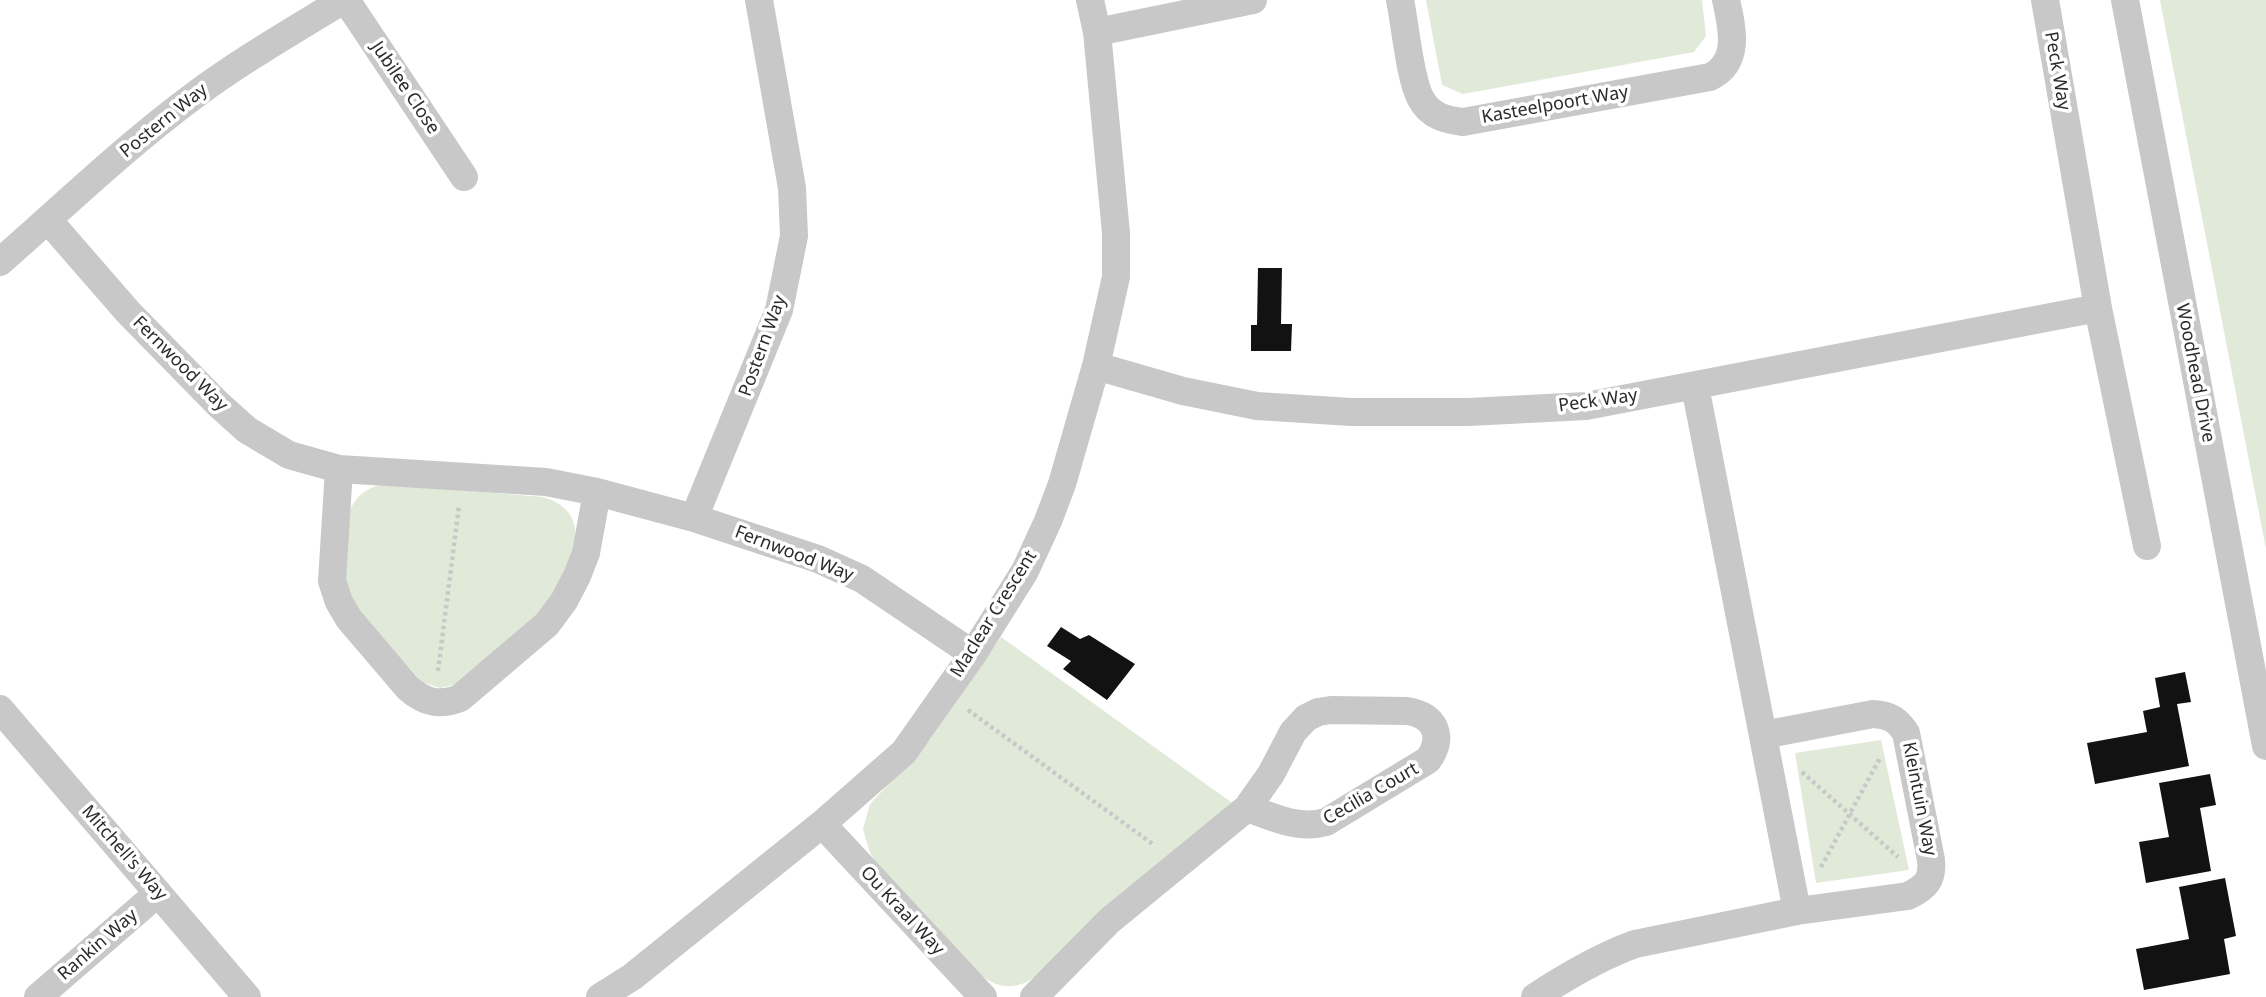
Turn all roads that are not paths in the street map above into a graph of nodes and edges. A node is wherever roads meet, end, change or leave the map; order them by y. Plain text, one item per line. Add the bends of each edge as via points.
1 (344, 0) edge
2 (759, 0) edge
3 (1090, 0) edge
4 (1253, 0) edge
5 (1401, 0) edge
6 (1726, 0) edge
7 (2045, 0) edge
8 (2125, 0) edge
9 (1097, 32) junction
10 (464, 177) dead end
11 (48, 220) junction
12 (0, 262) edge
13 (2098, 308) junction
14 (1096, 366) junction
15 (1695, 386) junction
16 (339, 468) junction
17 (597, 492) junction
18 (694, 518) junction
19 (2147, 546) dead end
20 (973, 654) junction
21 (0, 709) edge
22 (1763, 735) junction
23 (2266, 746) edge
24 (1247, 808) junction
25 (822, 824) junction
26 (158, 893) junction
27 (1797, 911) junction
28 (609, 995) edge
29 (38, 997) edge
30 (247, 997) edge
31 (983, 997) edge
32 (1034, 997) edge
33 (1535, 997) edge

1 - 10 street, Jubilee Close
1 - 11 street, Postern Way via 194,96
2 - 18 street, Postern Way via 792,188 794,236 779,310
3 - 9 street, Maclear Crescent
4 - 9 street
5 - 6 street, Kasteelpoort Way via 1420,99 1446,120 1464,122 1710,77 1723,66 1733,44
7 - 13 street, Peck Way
8 - 23 street, Woodhead Drive
9 - 14 street, Maclear Crescent via 1117,257
11 - 12 street, Postern Way
11 - 16 street, Fernwood Way via 128,312 247,430 289,455
13 - 15 street, Peck Way
13 - 19 street, Peck Way
14 - 15 street, Peck Way via 1182,391 1257,406 1351,412 1586,406
14 - 20 street, Maclear Crescent via 1048,521 1025,570
15 - 22 street
16 - 17 street, Fernwood Way via 546,482
16 - 17 street via 332,581 339,603 408,688 434,703 460,698 547,624 586,553
17 - 18 street, Fernwood Way
18 - 20 street, Fernwood Way via 818,559 862,579
20 - 25 street, Maclear Crescent via 904,751
21 - 26 street, Mitchell's Way
22 - 27 street
22 - 27 street, Kleintuin Way via 1873,714 1899,722 1906,733 1931,860 1927,883 1908,895
24 - 24 street, Cecilia Court via 1299,725 1318,712 1418,712 1433,725 1437,744 1428,761 1326,822 1297,825
24 - 32 street, Cecilia Court via 1109,921
25 - 28 street, Maclear Crescent
25 - 31 street, Ou Kraal Way
26 - 29 street, Rankin Way
26 - 30 street, Mitchell's Way
27 - 33 street, Kleintuin Way via 1635,944 1576,971

